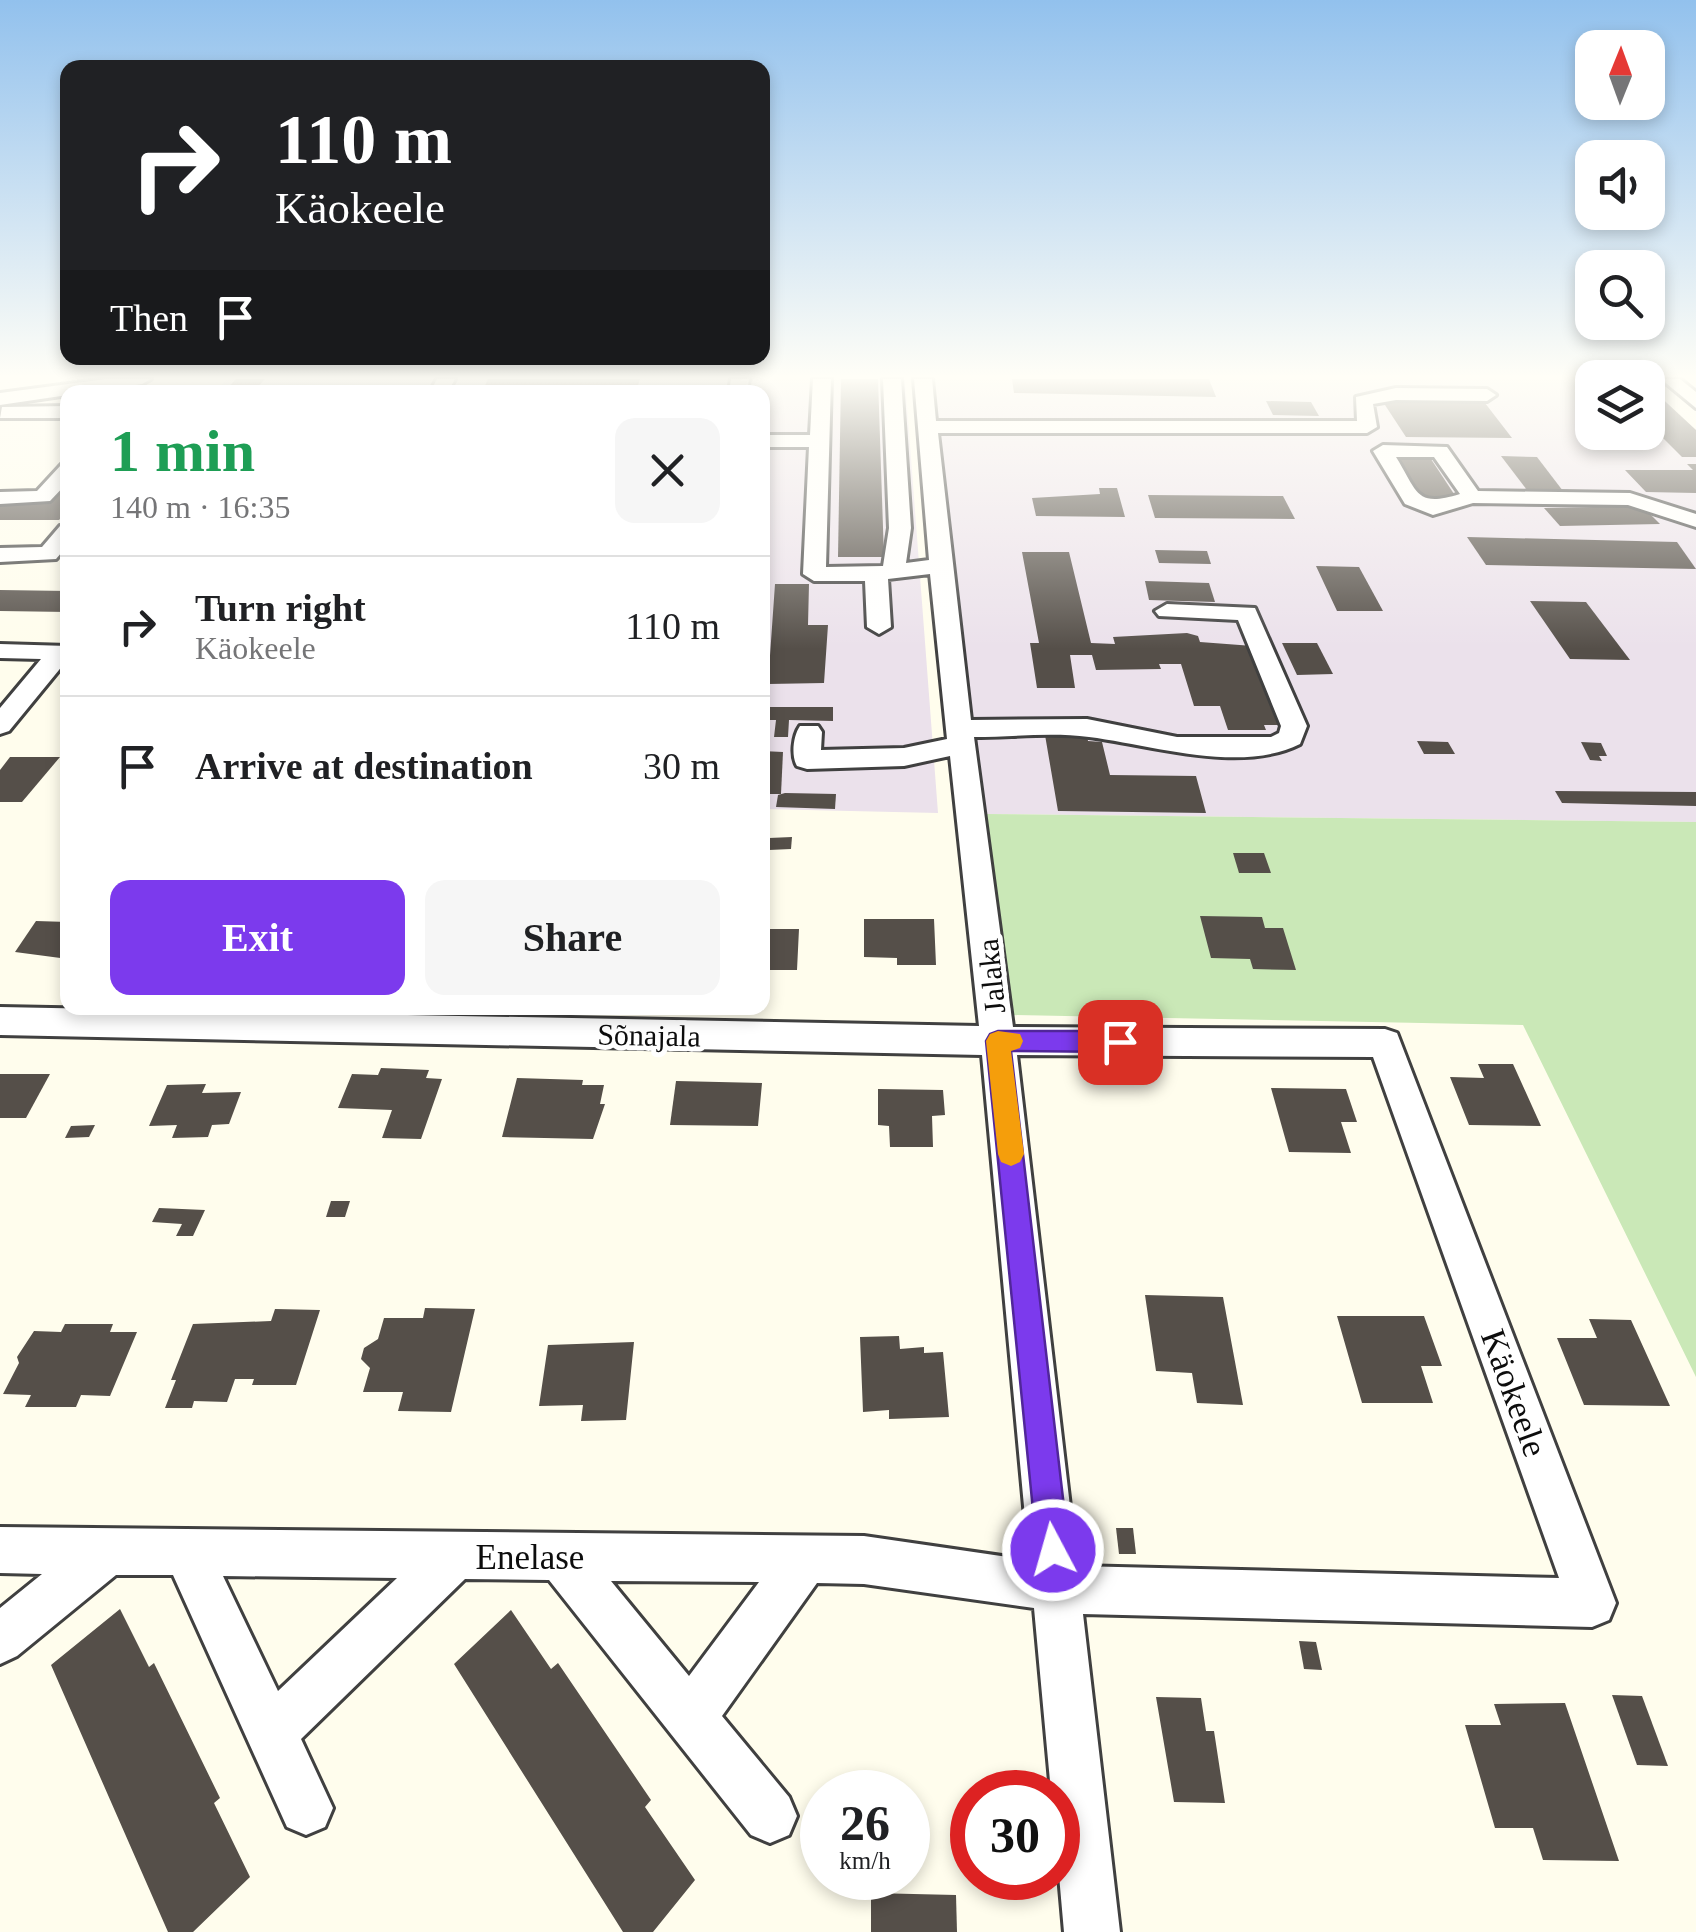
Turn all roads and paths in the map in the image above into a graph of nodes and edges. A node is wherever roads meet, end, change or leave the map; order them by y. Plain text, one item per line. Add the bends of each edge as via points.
1 (818, 469) edge
2 (897, 469) edge
3 (930, 469) edge
4 (60, 479) edge
5 (1472, 497) dead end
6 (0, 498) edge
7 (1696, 520) edge
8 (0, 554) edge
9 (58, 554) edge
10 (938, 566) junction
11 (884, 573) junction
12 (1167, 611) dead end
13 (879, 627) dead end
14 (0, 651) edge
15 (0, 725) edge
16 (960, 737) junction
17 (807, 759) dead end
18 (0, 1021) edge
19 (998, 1041) junction
20 (0, 1550) edge
21 (107, 1552) junction
22 (188, 1553) junction
23 (456, 1556) junction
24 (561, 1557) junction
25 (804, 1560) junction
26 (1057, 1589) junction
27 (0, 1639) edge
28 (690, 1717) junction
29 (271, 1732) junction
30 (306, 1808) dead end
31 (770, 1816) dead end
32 (1092, 1932) edge

1 - 11 street via 814,574
2 - 11 street via 900,528
3 - 10 street, Jalaka
4 - 6 street via 43,497
5 - 7 street via 1630,499
8 - 9 street
10 - 11 street
10 - 16 street, Jalaka
11 - 13 street
12 - 16 street via 1247,612 1294,726 1291,738 1274,746 1176,746 1087,728
14 - 15 street via 60,652
16 - 17 street via 904,757
16 - 19 street, Jalaka
18 - 19 street, Sõnajala
19 - 26 street, Jalaka
19 - 26 street, Käokeele via 1386,1043 1592,1604
20 - 21 street, Enelase
21 - 22 street, Enelase
21 - 27 street
22 - 23 street, Enelase
22 - 29 street
23 - 24 street, Enelase
23 - 29 street
24 - 25 street, Enelase
24 - 28 street
25 - 26 street, Enelase via 864,1560
25 - 28 street
26 - 32 street, Jalaka
28 - 31 street
29 - 30 street

